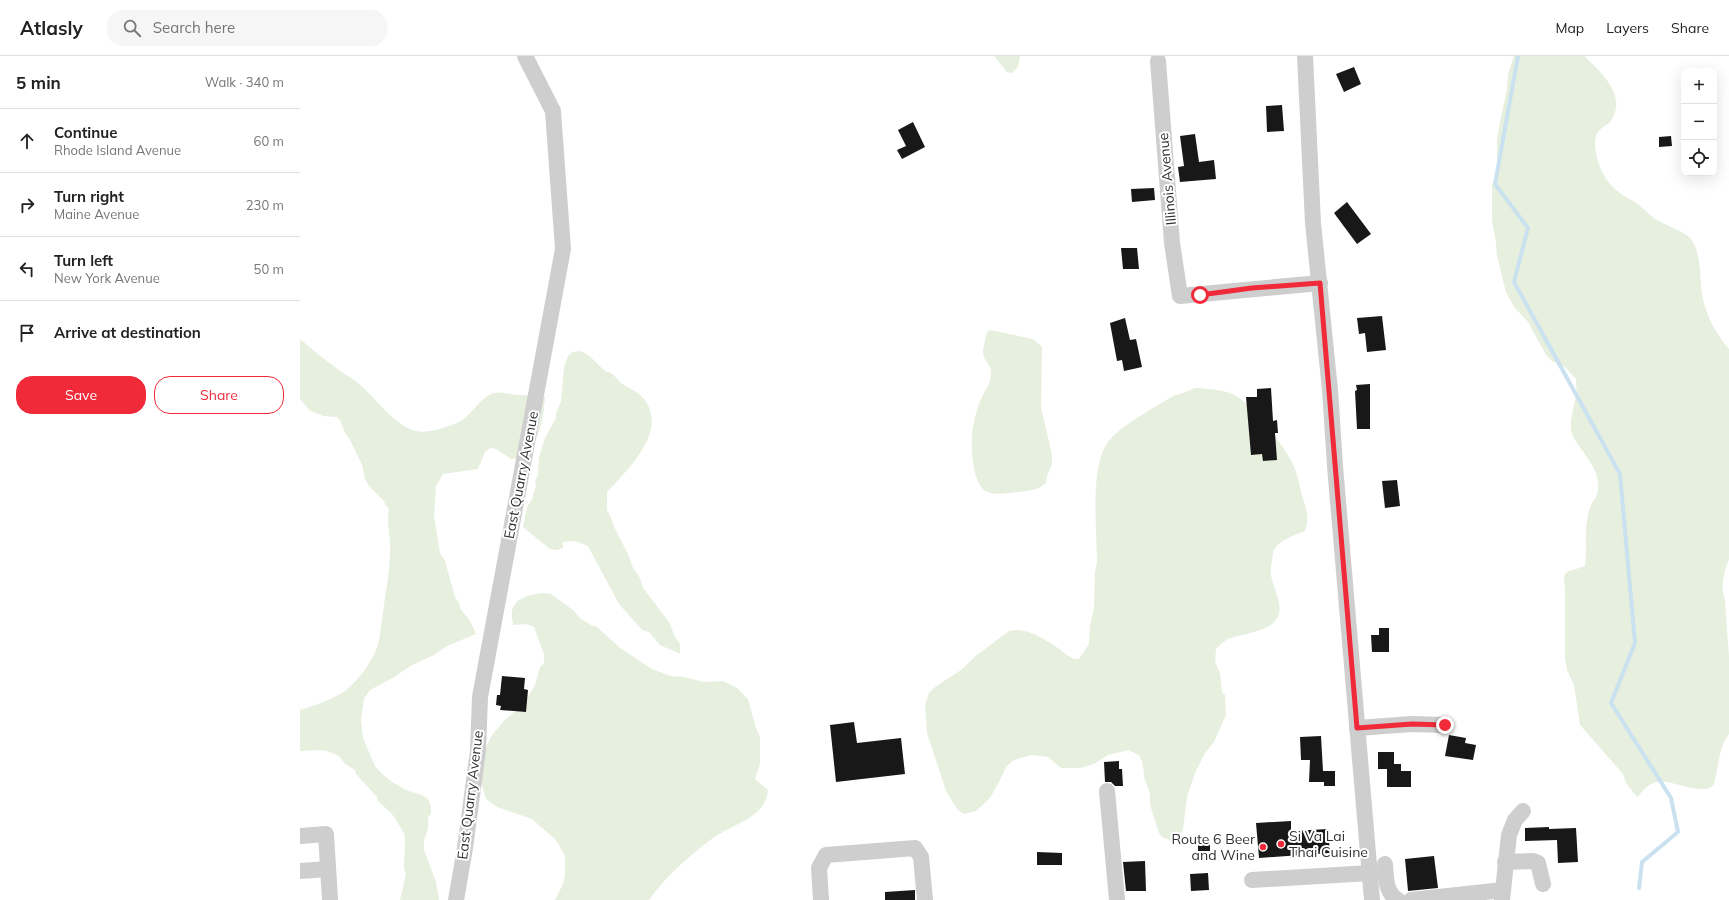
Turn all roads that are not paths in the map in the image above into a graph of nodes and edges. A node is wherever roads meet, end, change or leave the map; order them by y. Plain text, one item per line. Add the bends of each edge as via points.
1 (526, 56) edge
2 (1305, 56) edge
3 (1158, 61) dead end
4 (1320, 283) junction
5 (1445, 725) dead end
6 (1357, 728) junction
7 (1107, 791) dead end
8 (1523, 811) dead end
9 (300, 836) edge
10 (1506, 862) junction
11 (1385, 864) dead end
12 (328, 869) junction
13 (300, 871) edge
14 (1370, 872) junction
15 (1252, 880) dead end
16 (1543, 884) dead end
17 (1503, 895) edge
18 (330, 900) edge
19 (456, 900) edge
20 (821, 900) edge
21 (925, 900) edge
22 (1117, 900) edge
23 (1372, 900) edge
24 (1398, 900) edge
25 (1411, 900) edge

1 - 19 street, East Quarry Avenue via 553,111 563,249 480,697 478,752
2 - 4 street via 1313,223
3 - 4 street, Illinois Avenue via 1172,243 1180,296
4 - 6 street
5 - 6 street via 1412,724
6 - 14 street
7 - 22 street
8 - 10 street via 1515,820 1509,835
9 - 12 street via 326,834
10 - 16 street via 1538,863
10 - 17 street
11 - 24 street via 1387,887
12 - 13 street
12 - 18 street
14 - 15 street
14 - 23 street
17 - 25 street
20 - 21 street via 819,868 826,855 915,848 921,857

